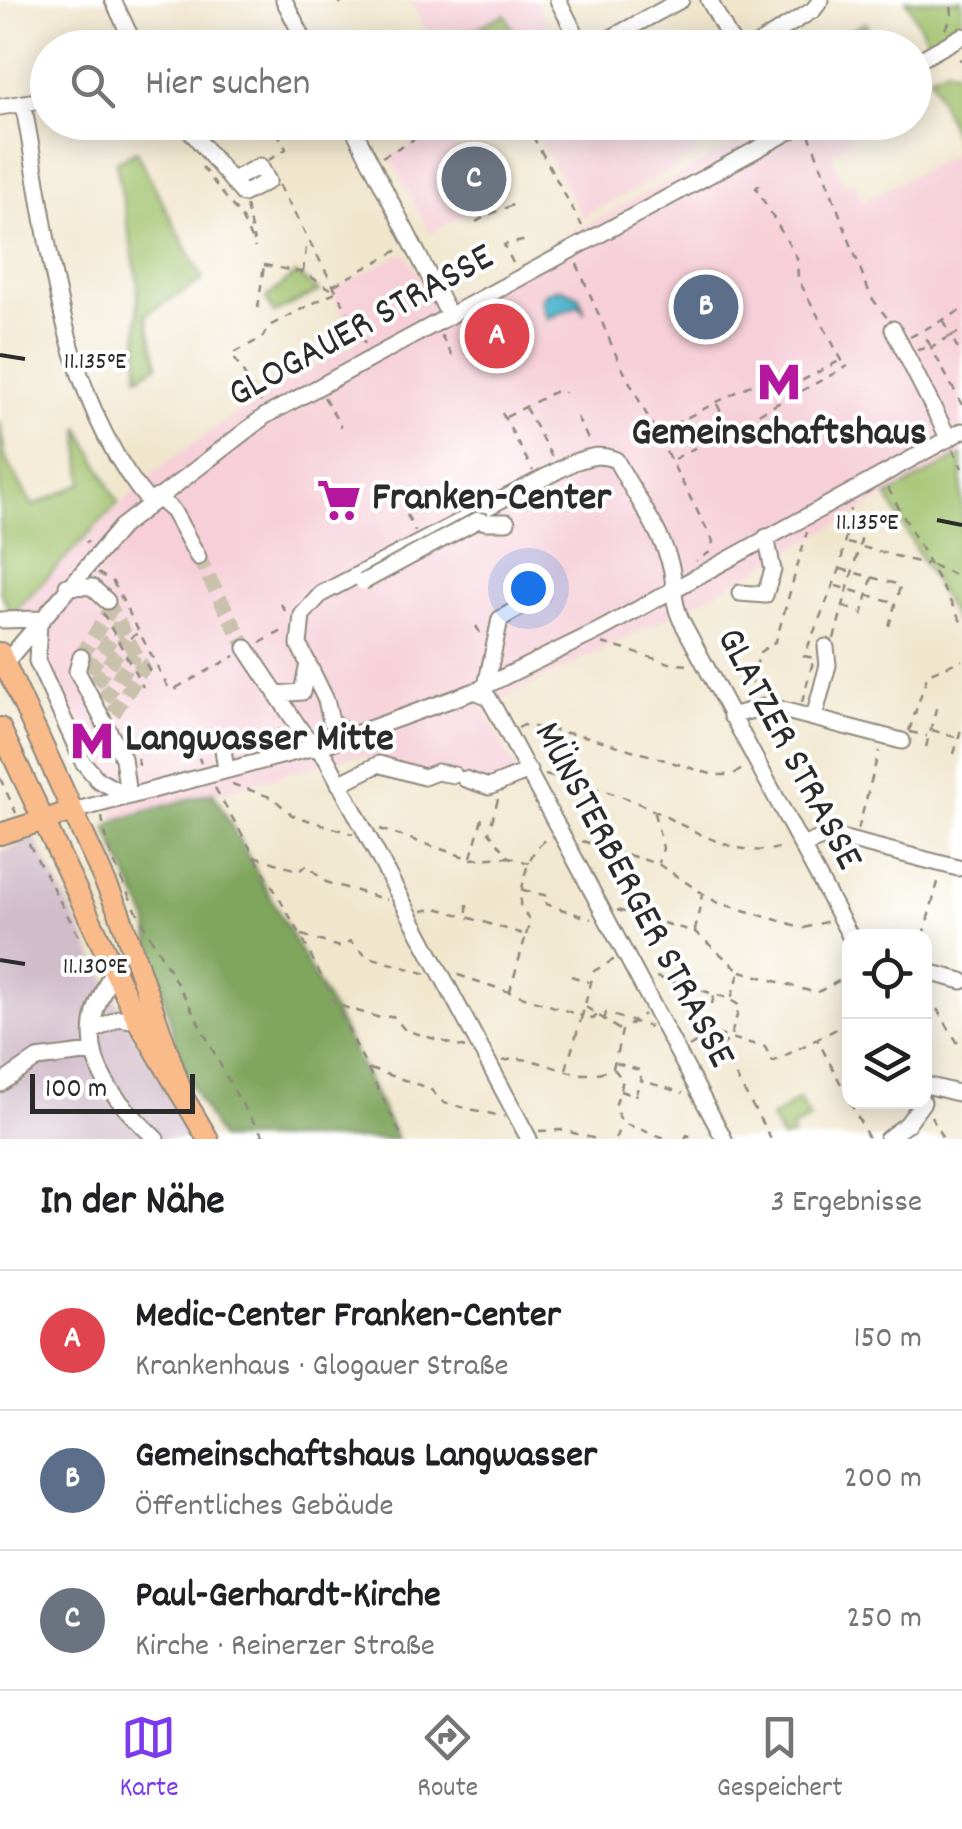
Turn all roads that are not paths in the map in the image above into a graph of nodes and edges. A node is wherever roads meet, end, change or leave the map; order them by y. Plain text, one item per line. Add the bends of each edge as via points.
1 (114, 0) edge
2 (284, 0) edge
3 (558, 0) edge
4 (682, 0) edge
5 (708, 0) edge
6 (821, 0) edge
7 (128, 30) edge
8 (299, 30) edge
9 (573, 30) edge
10 (625, 30) edge
11 (724, 30) edge
12 (780, 30) edge
13 (961, 48) edge
14 (932, 57) edge
15 (30, 102) edge
16 (23, 103) junction
17 (0, 107) edge
18 (30, 138) edge
19 (30, 140) edge
20 (198, 140) edge
21 (360, 140) edge
22 (759, 140) edge
23 (232, 180) junction
24 (449, 315) junction
25 (899, 340) road end
26 (955, 435) edge
27 (154, 500) junction
28 (483, 519) junction
29 (507, 522) dead end
30 (766, 537) junction
31 (198, 558) tunnel mouth
32 (67, 586) junction
33 (670, 592) junction
34 (740, 593) dead end
35 (541, 595) dead end
36 (315, 599) junction
37 (103, 603) tunnel mouth
38 (334, 607) dead end
39 (40, 618) junction
40 (0, 620) edge
41 (826, 647) road end
42 (246, 648) tunnel mouth
43 (2, 661) edge
44 (308, 664) junction
45 (480, 688) junction
46 (95, 692) dead end
47 (276, 694) junction
48 (738, 713) junction
49 (806, 715) junction
50 (0, 728) edge
51 (350, 736) junction
52 (905, 736) road end
53 (316, 747) junction
54 (222, 749) dead end
55 (529, 770) junction
56 (229, 777) junction
57 (339, 784) junction
58 (128, 796) junction
59 (74, 811) junction
60 (44, 820) junction
61 (0, 834) edge
62 (800, 843) junction
63 (951, 866) road end
64 (846, 929) edge
65 (112, 968) junction
66 (932, 973) edge
67 (962, 981) edge
68 (138, 1021) junction
69 (94, 1032) junction
70 (92, 1052) junction
71 (0, 1084) edge
72 (182, 1093) junction
73 (962, 1094) edge
74 (932, 1096) edge
75 (917, 1109) edge
76 (151, 1137) edge
77 (529, 1138) edge
78 (208, 1139) edge
79 (724, 1139) edge
80 (887, 1139) edge

1 - 7 street
2 - 8 street
3 - 9 street
4 - 10 street
5 - 11 street
6 - 12 street
13 - 14 street
15 - 16 street
16 - 17 street
16 - 18 street
19 - 27 street via 77,372 106,438
20 - 23 street
21 - 24 street
22 - 24 street, GLOGAUER STRASSE
23 - 23 street via 264,173 243,194
24 - 27 street, GLOGAUER STRASSE via 277,408
25 - 26 street
26 - 30 street
27 - 31 street via 172,511
27 - 32 street, GLOGAUER STRASSE
28 - 29 street
28 - 33 street, GLATZER STRASSE via 574,462 597,454 616,460 670,564
28 - 36 street
28 - 36 street, bridge
30 - 33 street
30 - 34 street via 773,570 765,596
32 - 37 street via 92,586
32 - 39 street, GLOGAUER STRASSE
33 - 45 street
33 - 48 street, GLATZER STRASSE via 702,662
35 - 45 street via 500,618
36 - 38 street
36 - 44 street via 298,628
39 - 40 street
39 - 43 street, GLOGAUER STRASSE
39 - 58 street via 37,661 84,762 98,780
41 - 49 street via 828,665
42 - 47 street
43 - 59 main road
44 - 47 street via 302,692
44 - 51 street via 331,721
45 - 51 street
45 - 55 street, MÜNSTERBERGER STRASSE
46 - 58 street via 128,772
47 - 53 street
48 - 49 street via 767,706
48 - 62 street, GLATZER STRASSE via 756,763
49 - 52 street
50 - 60 main road
51 - 53 street
53 - 56 street
53 - 57 street
54 - 56 street
55 - 57 street via 489,787 379,764
55 - 79 street, MÜNSTERBERGER STRASSE
56 - 58 street via 204,770
57 - 77 street
58 - 59 street
59 - 60 main road
59 - 72 main road via 133,947
60 - 61 main road
60 - 65 main road
62 - 63 street via 830,836
62 - 64 street, GLATZER STRASSE
65 - 68 main road
65 - 69 street
66 - 67 street
68 - 69 street via 120,1018
68 - 72 main road
69 - 70 street
70 - 71 street via 38,1059
70 - 76 street via 102,1079
72 - 78 main road
73 - 74 street
75 - 80 street

